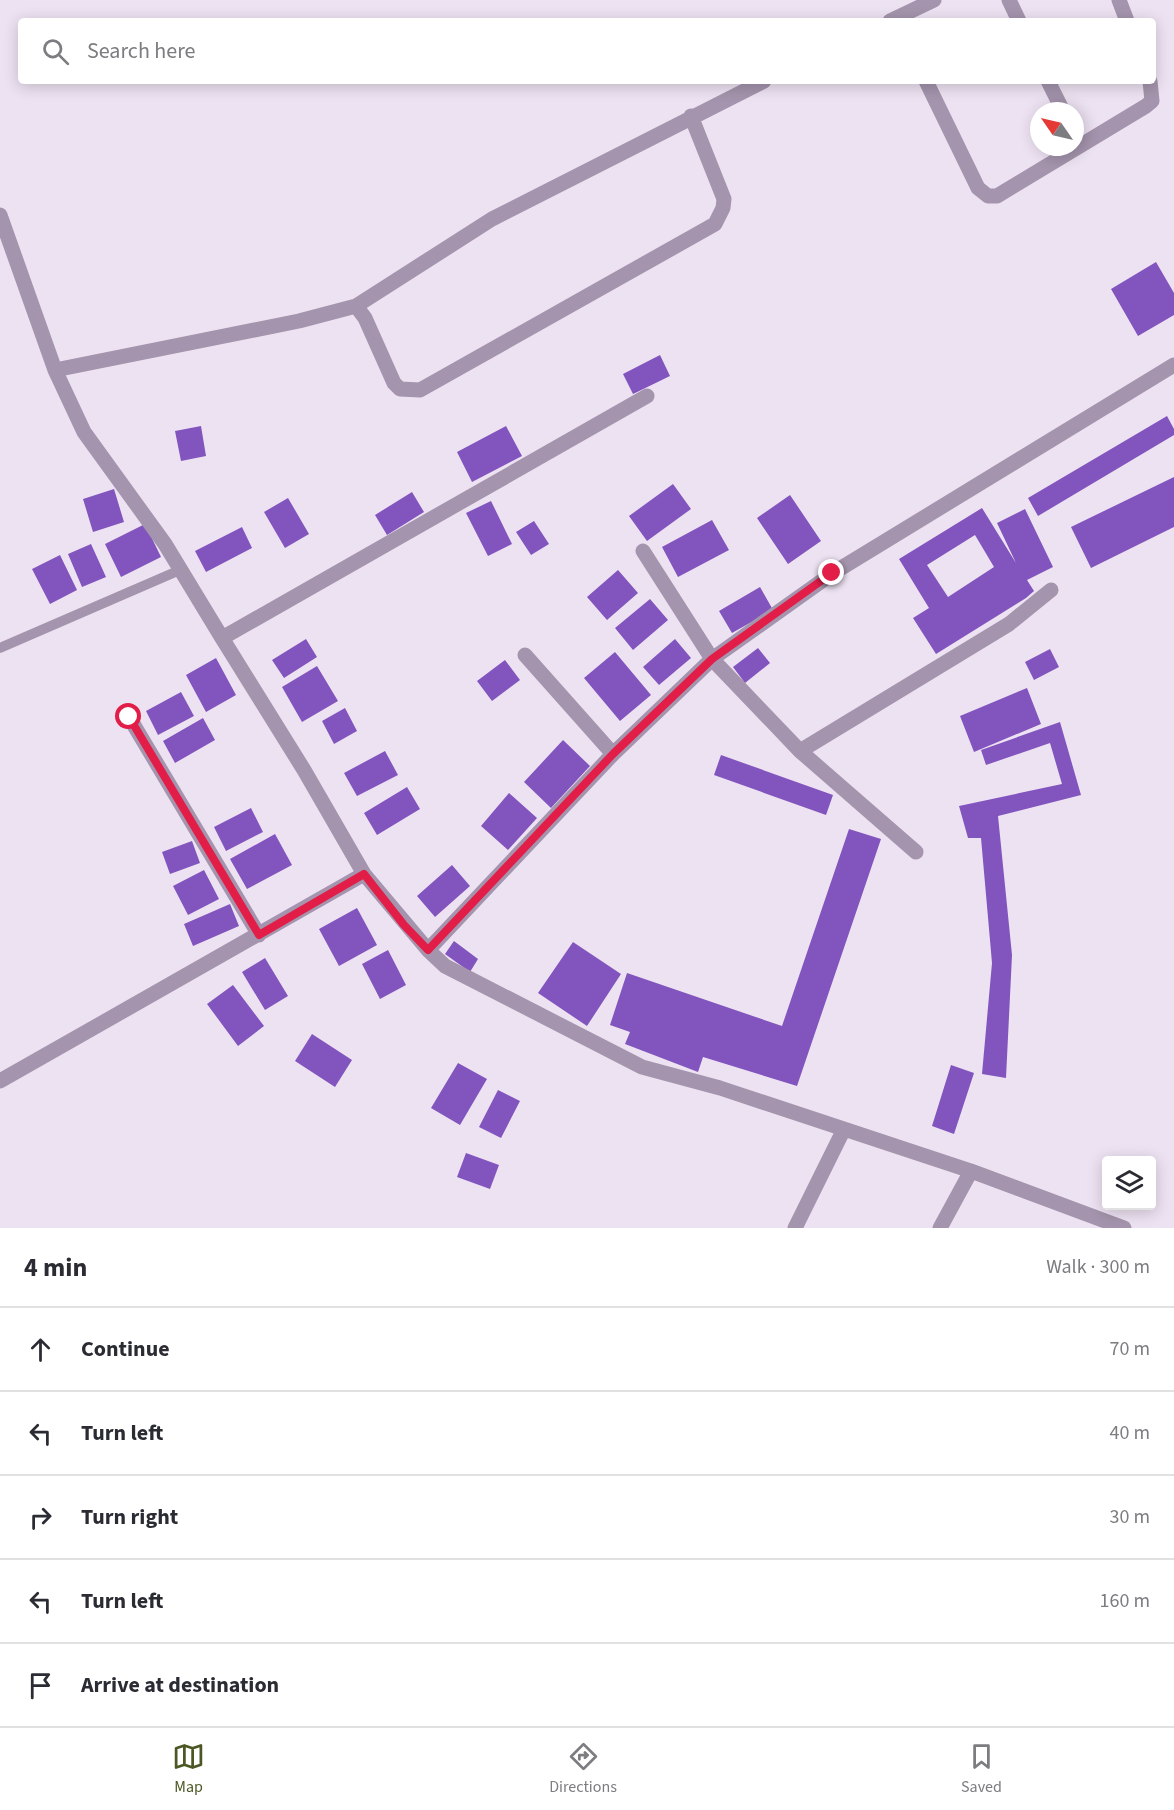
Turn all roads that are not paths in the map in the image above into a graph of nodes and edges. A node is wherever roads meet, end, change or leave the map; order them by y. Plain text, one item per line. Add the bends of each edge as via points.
1 (934, 0) edge
2 (1009, 0) edge
3 (1119, 0) edge
4 (897, 18) edge
5 (1018, 18) edge
6 (1126, 18) edge
7 (758, 84) edge
8 (927, 84) edge
9 (1050, 84) edge
10 (1151, 84) edge
11 (1058, 102) edge
12 (691, 116) junction
13 (1084, 137) edge
14 (1055, 156) edge
15 (0, 215) edge
16 (356, 306) junction
17 (1174, 365) edge
18 (55, 370) junction
19 (647, 396) dead end
20 (643, 551) dead end
21 (180, 570) junction
22 (1051, 590) dead end
23 (222, 638) junction
24 (0, 648) edge
25 (525, 655) dead end
26 (712, 659) junction
27 (129, 717) dead end
28 (800, 751) junction
29 (613, 754) junction
30 (916, 852) dead end
31 (364, 874) junction
32 (259, 935) junction
33 (428, 950) junction
34 (0, 1081) edge
35 (844, 1129) junction
36 (970, 1171) junction
37 (795, 1228) edge
38 (940, 1228) edge
39 (1123, 1228) edge

1 - 4 street
2 - 5 street
3 - 6 street
7 - 12 street
8 - 14 street via 978,188 988,196 997,196
9 - 11 street
10 - 13 street via 1152,101
12 - 16 street via 492,219
12 - 16 street via 724,199 715,224 420,390 400,389 393,383
15 - 18 street
16 - 18 street
17 - 26 street via 832,573
18 - 21 street via 84,432
19 - 23 street
20 - 26 street
21 - 23 street
21 - 24 lane
22 - 28 street via 1009,624
23 - 31 street
25 - 29 street
26 - 28 street
26 - 29 street
27 - 32 street
28 - 30 street
29 - 33 street
31 - 32 street
31 - 33 street
32 - 34 street
33 - 35 street via 445,966 642,1067
35 - 36 street
35 - 37 street
36 - 38 street
36 - 39 street

